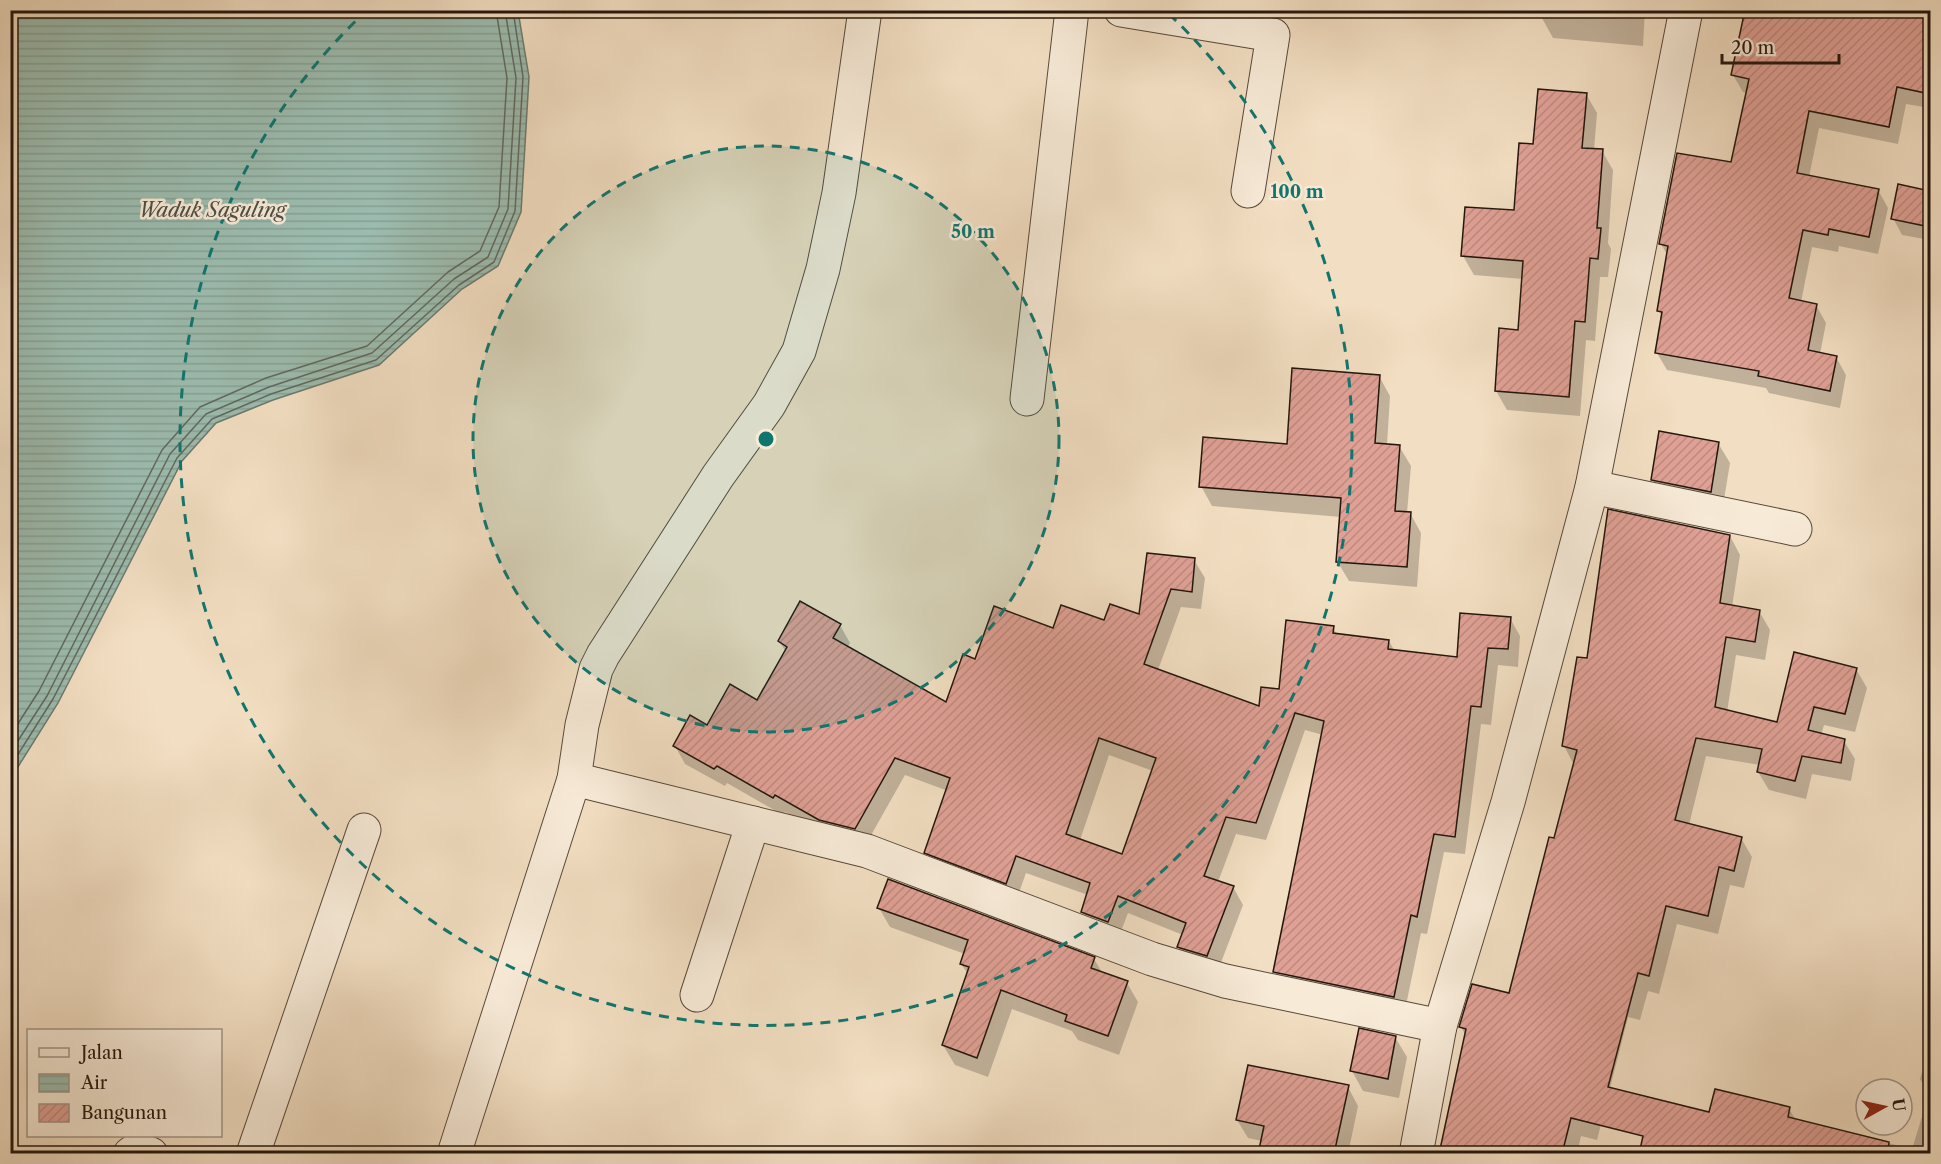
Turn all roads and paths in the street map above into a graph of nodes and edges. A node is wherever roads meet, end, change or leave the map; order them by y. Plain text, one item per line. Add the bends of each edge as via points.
1 (865, 10) edge
2 (1072, 10) edge
3 (1121, 10) edge
4 (1686, 10) edge
5 (1248, 191) dead end
6 (1027, 399) dead end
7 (1592, 487) junction
8 (1795, 529) dead end
9 (574, 779) junction
10 (753, 823) junction
11 (364, 830) dead end
12 (697, 995) dead end
13 (1440, 1026) junction
14 (130, 1154) edge
15 (151, 1154) edge
16 (253, 1154) edge
17 (454, 1154) edge
18 (1416, 1154) edge

1 - 9 street via 839,193 824,269 799,351 769,405 718,476 603,655 588,697
2 - 6 street
3 - 5 street via 1273,35
4 - 7 street
7 - 8 street
7 - 13 street via 1508,802
9 - 10 street
9 - 17 street
10 - 12 street
10 - 13 street via 867,851 1152,959 1225,981
11 - 16 street
13 - 18 street
14 - 15 street via 137,1149

